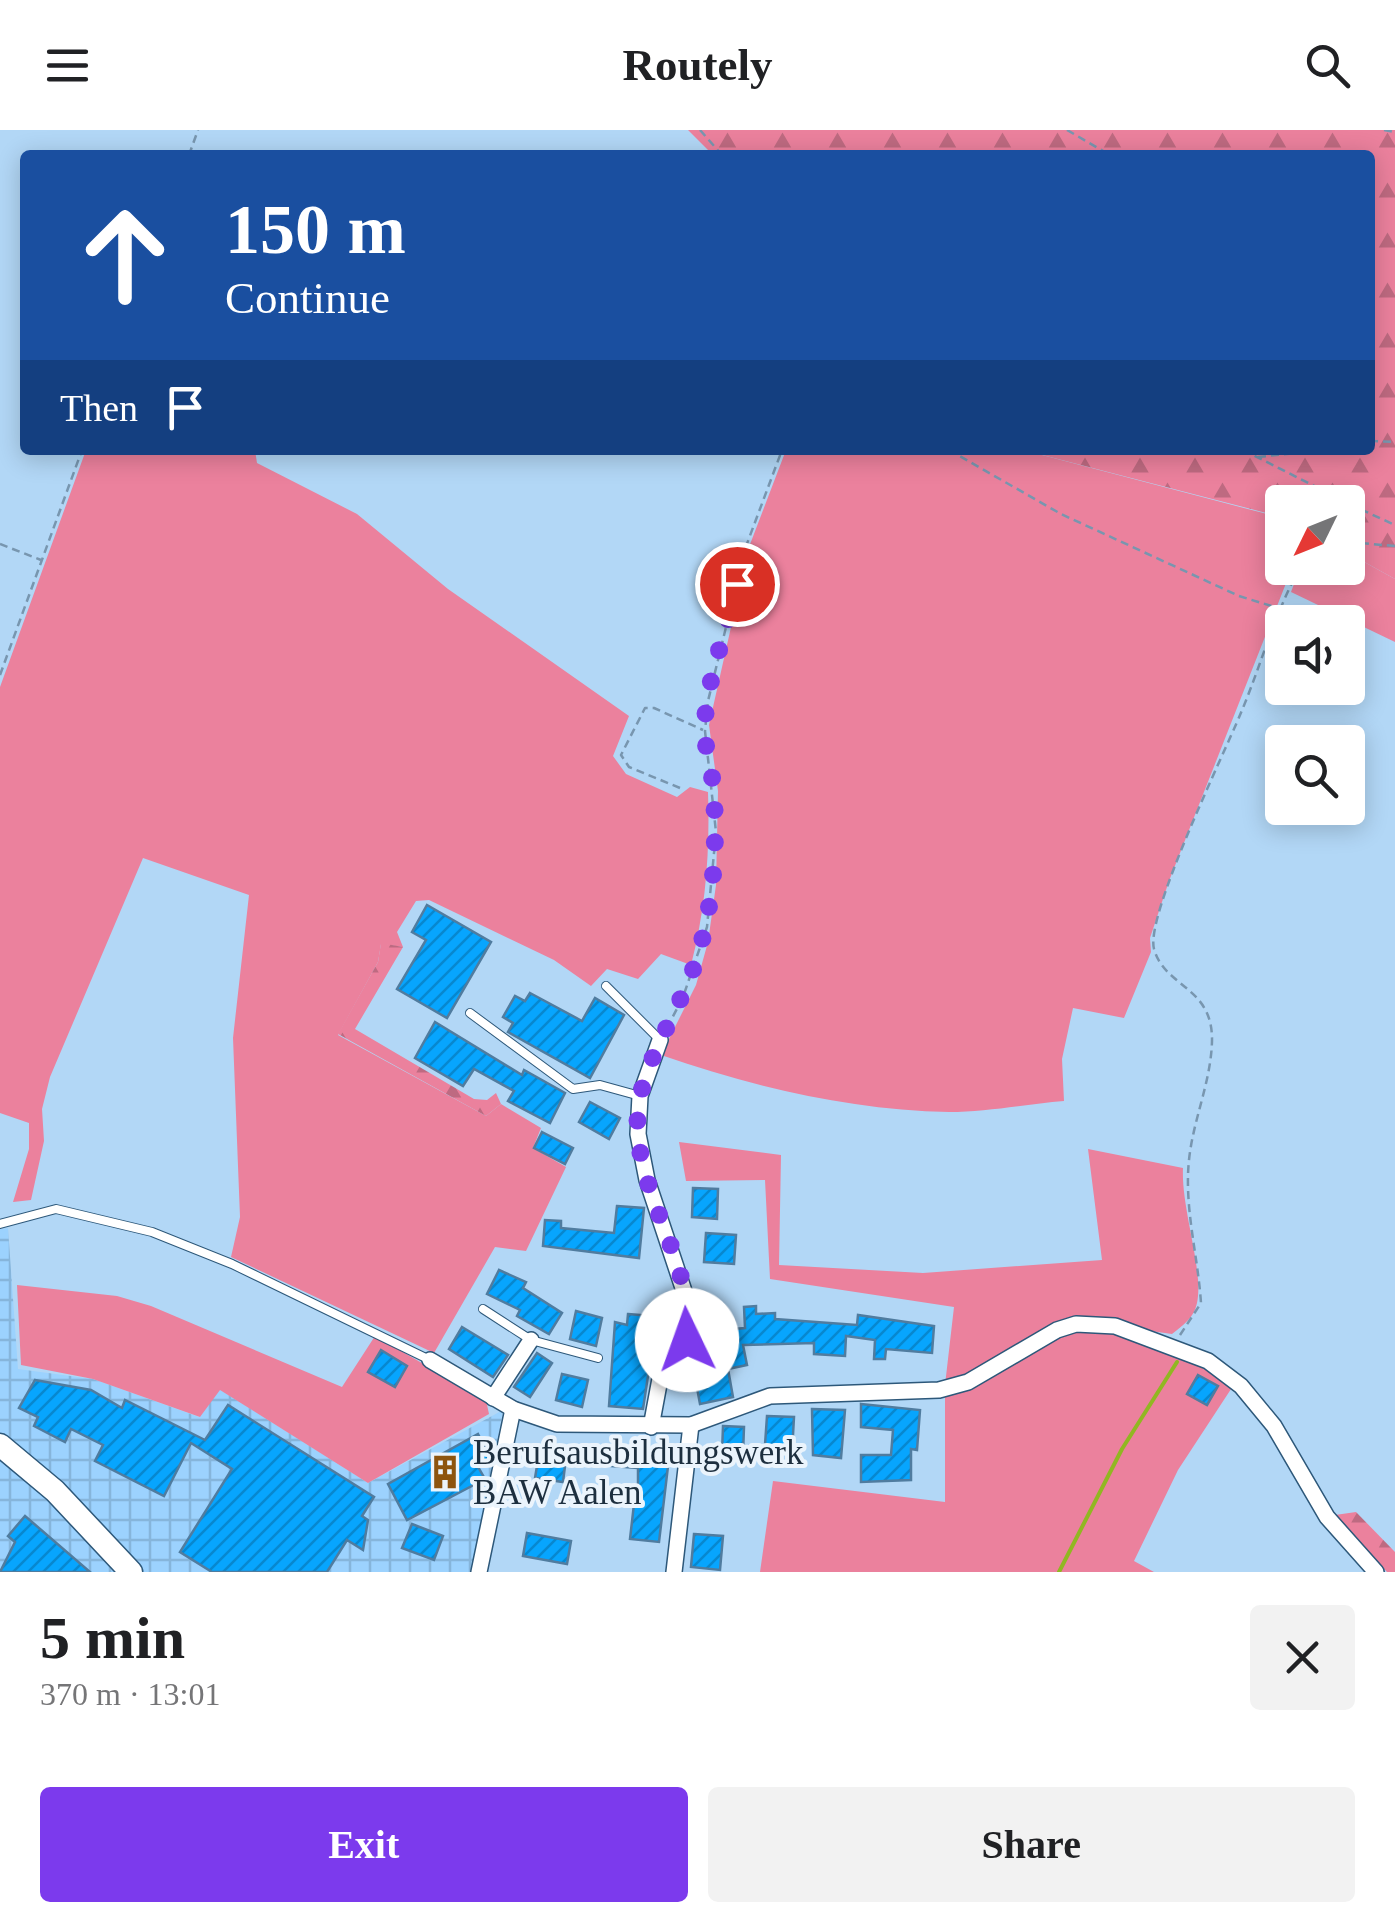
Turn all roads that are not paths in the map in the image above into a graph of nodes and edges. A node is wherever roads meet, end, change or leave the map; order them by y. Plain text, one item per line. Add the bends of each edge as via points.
1 (606, 986) dead end
2 (470, 1014) dead end
3 (660, 1040) joint
4 (640, 1096) junction
5 (0, 1224) edge
6 (482, 1309) dead end
7 (531, 1340) junction
8 (598, 1358) dead end
9 (430, 1360) joint
10 (493, 1398) junction
11 (513, 1409) junction
12 (691, 1425) junction
13 (651, 1427) junction
14 (0, 1445) edge
15 (131, 1572) edge
16 (479, 1572) edge
17 (674, 1572) edge
18 (1376, 1572) edge

1 - 3 lane
2 - 4 lane via 573,1090 600,1085
3 - 4 street
4 - 13 street via 638,1134 647,1180 690,1308 687,1340 662,1368
5 - 9 lane via 56,1208 120,1222 232,1264
6 - 7 lane
7 - 8 lane
7 - 10 street
9 - 10 street
10 - 11 street
11 - 13 street via 557,1424
11 - 16 street
12 - 13 street
12 - 17 street
12 - 18 street via 770,1396 938,1390 968,1382 1057,1330 1115,1326 1208,1361 1242,1386 1274,1426 1326,1517
14 - 15 street via 55,1491

